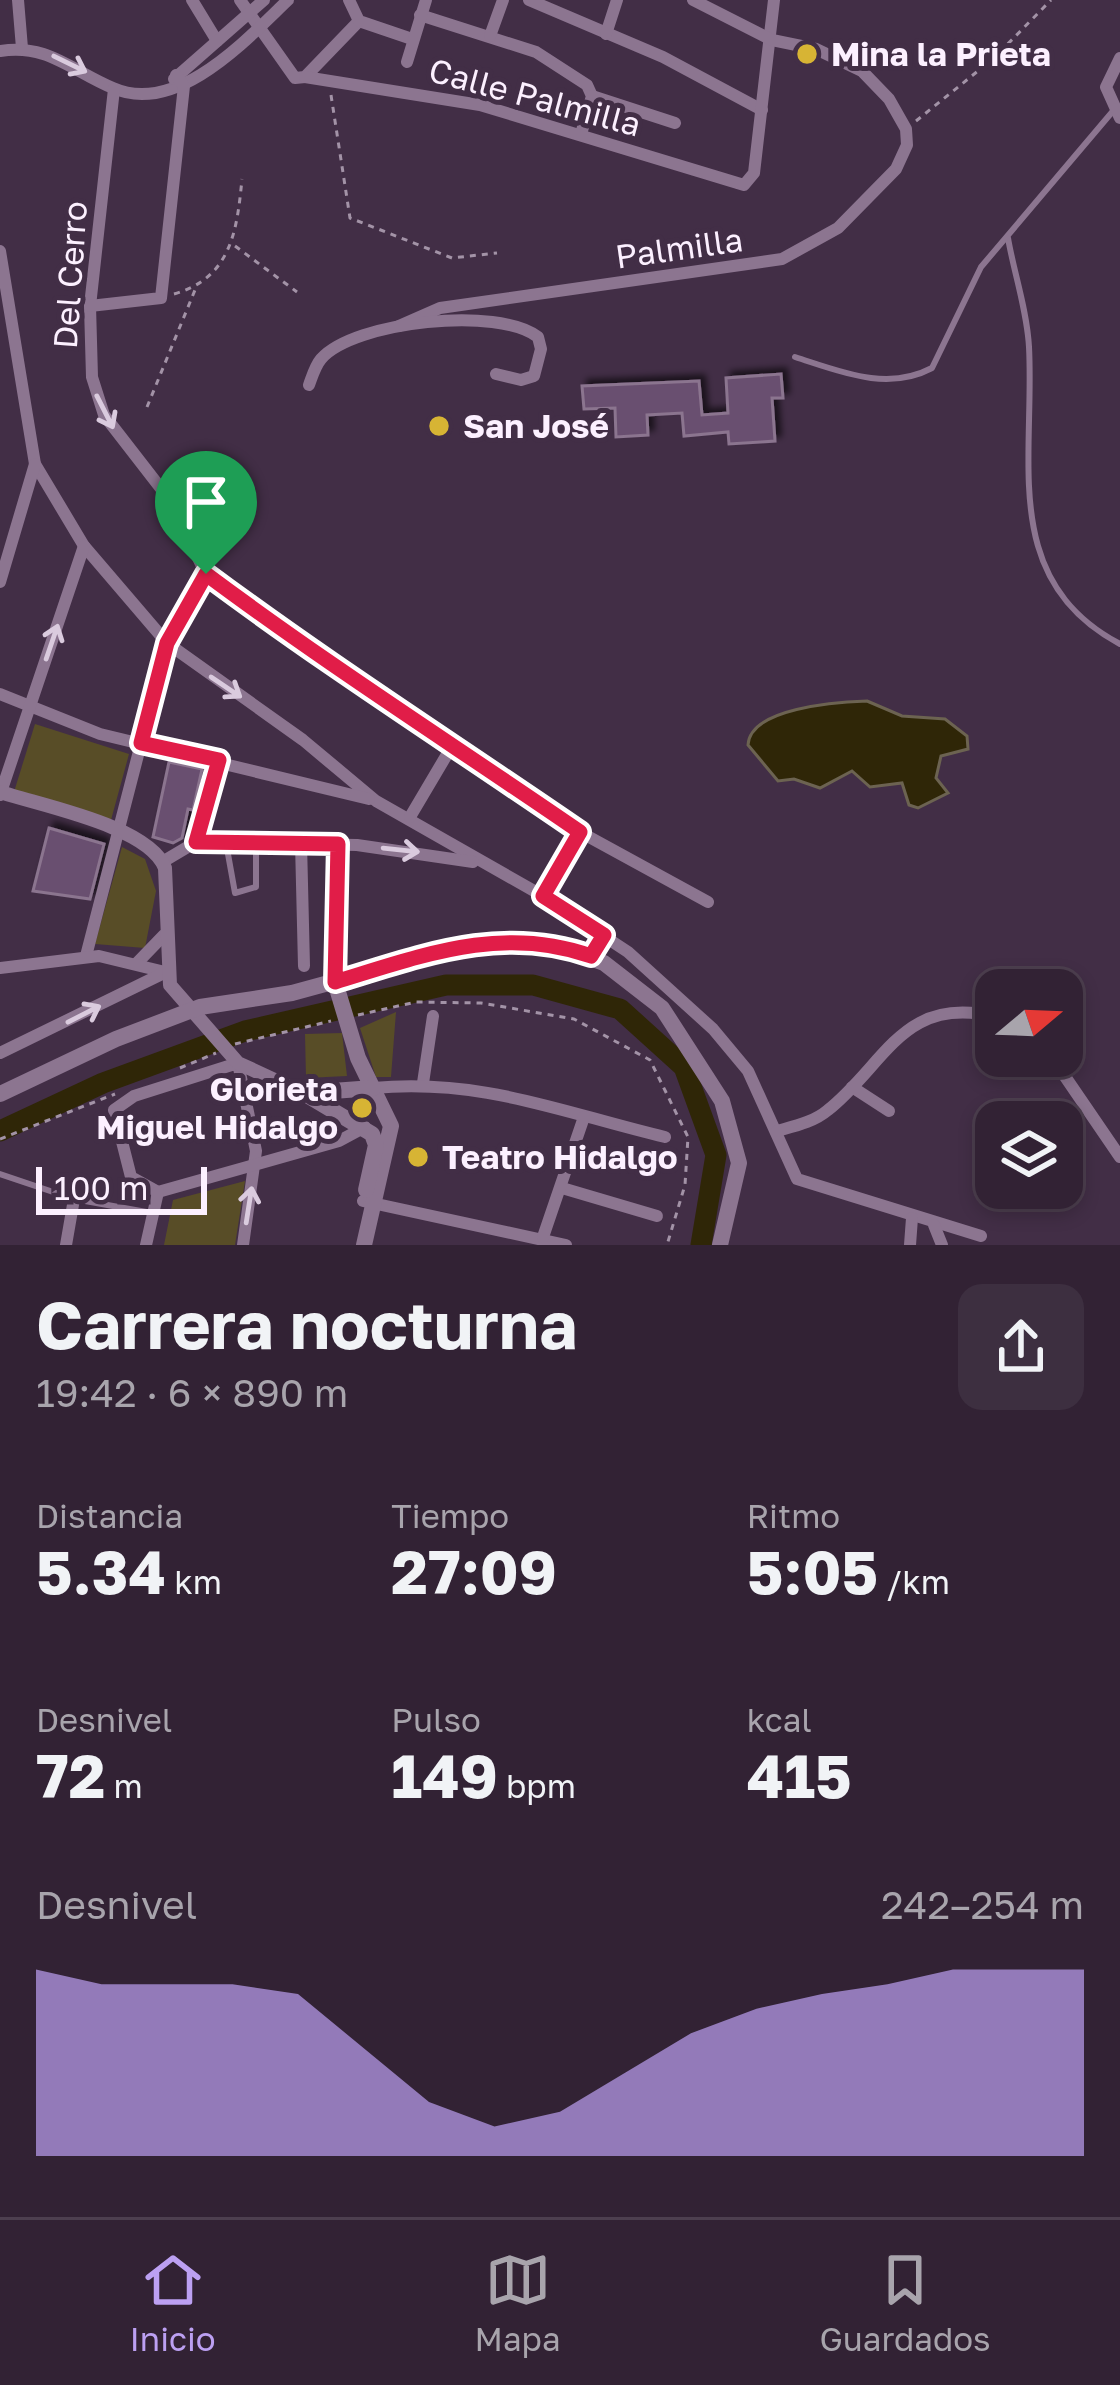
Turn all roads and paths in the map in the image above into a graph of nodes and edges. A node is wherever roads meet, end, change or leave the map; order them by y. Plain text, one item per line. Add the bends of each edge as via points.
1 (18, 0) edge
2 (192, 0) edge
3 (240, 0) edge
4 (264, 0) edge
5 (288, 0) edge
6 (349, 0) edge
7 (426, 0) edge
8 (503, 0) edge
9 (529, 0) edge
10 (617, 0) edge
11 (693, 0) edge
12 (774, 0) edge
13 (1051, 0) edge
14 (420, 15) junction
15 (359, 21) junction
16 (252, 23) junction
17 (606, 34) junction
18 (490, 36) junction
19 (412, 39) junction
20 (772, 40) junction
21 (217, 41) junction
22 (22, 48) junction
23 (0, 52) edge
24 (1120, 58) edge
25 (406, 62) dead end
26 (302, 77) junction
27 (180, 80) junction
28 (329, 81) junction
29 (114, 89) junction
30 (590, 90) junction
31 (762, 110) junction
32 (1116, 114) edge
33 (675, 123) dead end
34 (906, 129) junction
35 (581, 134) junction
36 (242, 179) dead end
37 (1007, 238) junction
38 (234, 245) junction
39 (0, 251) edge
40 (497, 253) dead end
41 (195, 288) junction
42 (296, 292) dead end
43 (160, 298) junction
44 (91, 306) junction
45 (399, 326) junction
46 (795, 357) dead end
47 (496, 374) dead end
48 (309, 385) dead end
49 (147, 406) dead end
50 (35, 464) junction
51 (84, 546) junction
52 (206, 574) junction
53 (0, 582) edge
54 (167, 643) junction
55 (1120, 644) edge
56 (0, 694) edge
57 (30, 705) junction
58 (141, 743) junction
59 (452, 746) junction
60 (219, 760) junction
61 (0, 793) edge
62 (376, 801) junction
63 (410, 817) junction
64 (119, 831) junction
65 (580, 832) junction
66 (196, 842) junction
67 (226, 843) junction
68 (256, 843) junction
69 (302, 843) junction
70 (338, 844) junction
71 (164, 861) junction
72 (483, 864) junction
73 (543, 896) junction
74 (708, 902) dead end
75 (164, 935) junction
76 (604, 935) junction
77 (86, 956) junction
78 (591, 956) junction
79 (137, 963) junction
80 (304, 966) dead end
81 (0, 968) edge
82 (166, 972) junction
83 (337, 989) junction
84 (433, 1016) dead end
85 (975, 1017) edge
86 (331, 1021) dead end
87 (351, 1024) junction
88 (0, 1053) edge
89 (358, 1058) junction
90 (234, 1059) junction
91 (163, 1075) dead end
92 (1065, 1077) edge
93 (423, 1084) junction
94 (852, 1087) junction
95 (124, 1090) dead end
96 (350, 1090) junction
97 (3, 1091) edge
98 (305, 1094) junction
99 (377, 1095) junction
100 (889, 1111) dead end
101 (346, 1117) junction
102 (584, 1118) junction
103 (364, 1127) junction
104 (777, 1131) junction
105 (664, 1136) dead end
106 (0, 1139) edge
107 (1120, 1157) edge
108 (256, 1166) junction
109 (0, 1174) edge
110 (562, 1188) junction
111 (158, 1192) junction
112 (74, 1199) junction
113 (368, 1202) junction
114 (152, 1214) junction
115 (657, 1216) dead end
116 (911, 1217) junction
117 (934, 1225) junction
118 (981, 1236) dead end
119 (543, 1237) junction
120 (718, 1242) edge
121 (66, 1245) edge
122 (146, 1245) edge
123 (243, 1245) edge
124 (353, 1245) edge
125 (364, 1245) edge
126 (566, 1245) edge
127 (667, 1245) edge
128 (910, 1245) edge
129 (942, 1245) edge

1 - 22 street
2 - 21 street
3 - 16 street
4 - 16 street
5 - 16 street
6 - 15 street
7 - 14 street
8 - 18 street
9 - 17 street
10 - 17 street
11 - 20 street
12 - 20 street
13 - 34 path
14 - 18 street
14 - 19 street
15 - 19 street
15 - 26 street
16 - 21 street
16 - 26 street via 286,72
16 - 27 street
17 - 31 street
18 - 30 street via 536,52
19 - 25 street
20 - 31 street
20 - 34 street via 862,71
21 - 27 street
22 - 23 street
22 -> 29 street via 56,56
24 - 32 street via 1106,87
26 - 28 street, Calle Palmilla
27 - 29 street via 146,94
27 - 43 street
28 - 35 street, Calle Palmilla via 442,97
28 - 40 path via 350,218 452,258
29 - 44 street, Del Cerro
30 - 33 street
30 - 35 street
31 - 35 street, Calle Palmilla via 748,183
32 - 37 lane
34 - 45 street, Palmilla via 896,169 850,218 796,254 440,308
36 - 38 path
37 - 46 lane via 972,280 932,368 872,379
37 - 55 lane via 1029,344 1030,489 1046,577 1066,607
38 - 41 path
38 - 42 path
39 - 50 street
41 - 43 path
41 - 49 path
43 - 44 street
44 -> 52 street, Del Cerro via 92,377 104,415 173,504
45 - 47 street via 473,320 538,337 534,376
45 - 48 street, Palmilla via 330,352
50 - 51 street
50 - 53 street
51 - 54 street
57 -> 51 street
52 - 54 street
52 - 59 street
54 - 58 street
54 -> 62 street
56 - 57 street
57 - 58 street
57 - 61 street
58 - 60 street
58 - 64 street
59 - 63 street
59 - 65 street
60 - 62 street
60 - 66 street
61 - 64 street
62 - 63 street
63 - 72 street
64 - 71 street
64 - 77 street
65 - 73 street
65 - 74 street
66 - 67 street
66 - 71 street
67 - 68 street
67 - 68 lane via 235,892 256,886
68 - 69 street
69 - 70 street
69 - 80 street
70 -> 72 street
70 - 83 street
71 - 75 street
72 - 73 street
73 - 76 street
75 - 79 street
75 - 82 street
76 - 78 street
76 - 104 street via 713,1029 760,1090
77 - 79 street
77 - 81 street
78 - 83 main road via 479,942
78 - 120 main road via 662,1008 722,1101 739,1163
79 - 82 street
88 -> 82 street
82 - 90 street
83 - 87 main road
83 - 97 main road via 180,1013
84 - 93 street
85 - 94 street via 906,1028
86 - 91 path via 245,1040
87 - 89 main road
87 - 127 path via 416,1002 481,1003 574,1019 650,1060 688,1137 685,1185
89 - 96 main road
89 - 99 main road
90 - 98 street
90 - 108 street
90 - 111 street via 114,1110 131,1177
92 - 107 street
93 - 99 street
93 - 102 street via 502,1093
94 - 100 street
94 - 104 street via 815,1119
95 - 106 path
96 - 98 main road
96 - 99 main road
96 - 101 main road
98 - 101 main road
99 - 103 main road
99 - 113 main road via 391,1135
101 - 103 main road
102 - 105 street
102 - 110 street
103 - 108 street
103 - 113 main road via 376,1145
104 - 116 street via 797,1179
108 - 111 street
123 -> 108 street
109 - 112 lane
110 - 115 street
110 - 119 street
111 - 114 street
112 - 114 lane
112 - 121 street
113 - 119 street
113 - 124 main road
113 - 125 main road
114 - 122 street
116 - 117 street
116 - 128 street
117 - 118 street
117 - 129 street
119 - 126 street

